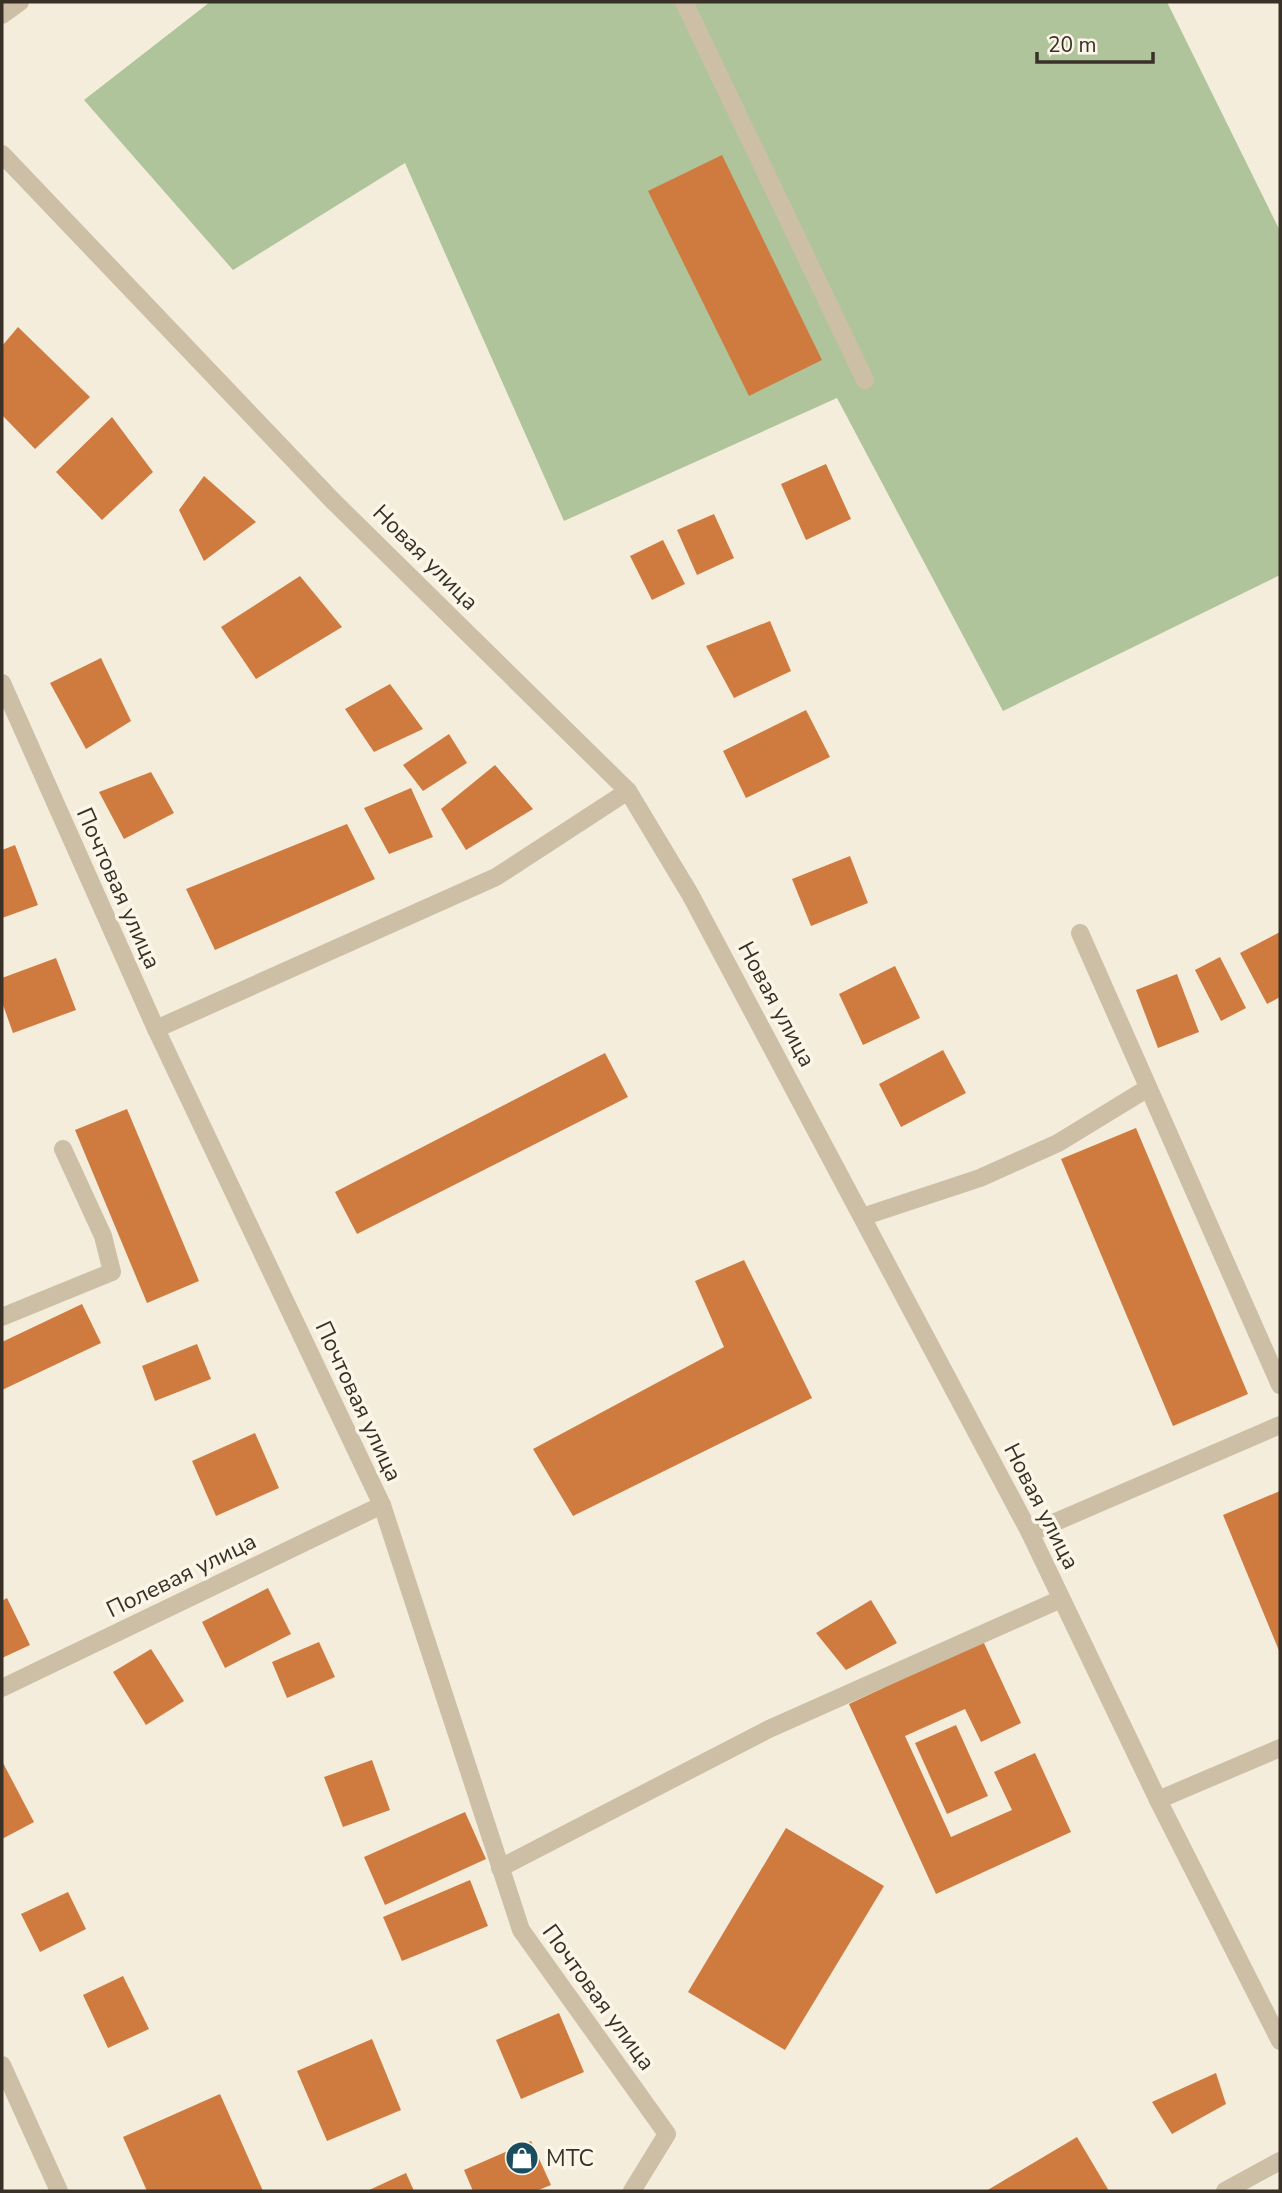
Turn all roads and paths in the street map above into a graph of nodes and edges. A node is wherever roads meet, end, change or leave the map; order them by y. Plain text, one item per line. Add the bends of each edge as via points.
1 (20, 2) edge
2 (684, 2) edge
3 (2, 15) edge
4 (2, 154) edge
5 (865, 380) dead end
6 (2, 683) edge
7 (628, 791) junction
8 (1080, 933) dead end
9 (156, 1029) junction
10 (1148, 1088) junction
11 (62, 1150) dead end
12 (862, 1217) junction
13 (2, 1317) edge
14 (1280, 1385) edge
15 (1280, 1425) edge
16 (382, 1505) junction
17 (1030, 1533) junction
18 (1061, 1599) junction
19 (2, 1688) edge
20 (1280, 1748) edge
21 (1158, 1800) junction
22 (500, 1868) junction
23 (1280, 2041) edge
24 (2, 2065) edge
25 (1280, 2161) edge
26 (59, 2191) edge
27 (632, 2191) edge
28 (1225, 2191) edge

1 - 3 street
2 - 5 street
4 - 7 street, Новая улица via 333,501
6 - 9 street, Почтовая улица
7 - 9 street via 496,877
7 - 12 street, Новая улица via 690,894
8 - 10 street
9 - 16 street, Почтовая улица
10 - 12 street via 1025,1158
10 - 14 street
11 - 13 street via 103,1236 112,1272
12 - 17 street, Новая улица
15 - 17 street
16 - 19 street, Полевая улица
16 - 22 street, Почтовая улица
17 - 18 street, Новая улица
18 - 21 street, Новая улица
18 - 22 street via 769,1729
20 - 21 street
21 - 23 street, Новая улица
22 - 27 street, Почтовая улица via 521,1930 667,2134
24 - 26 street
25 - 28 street

